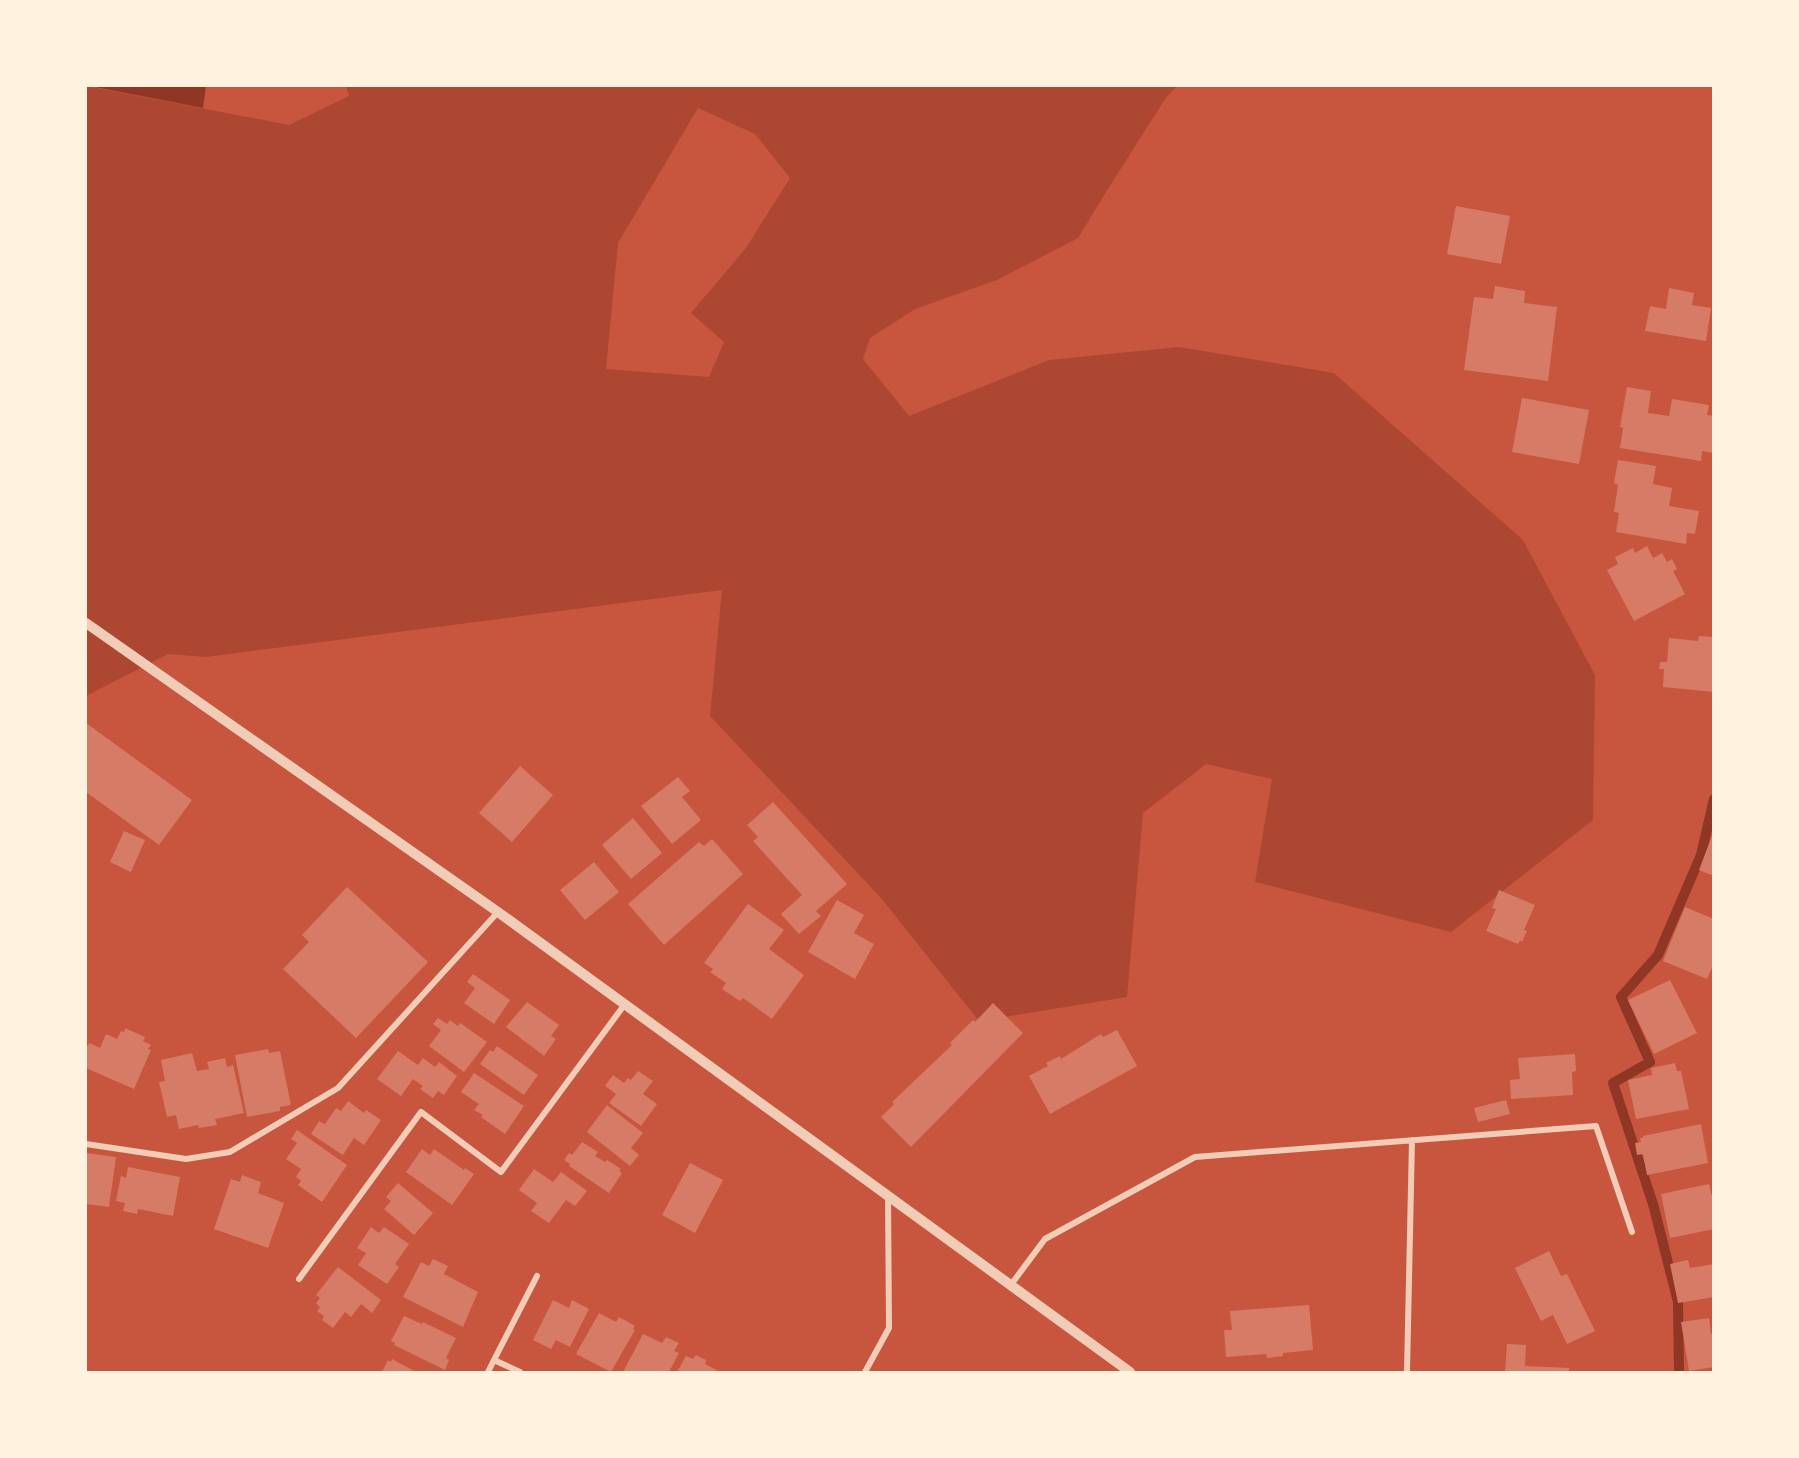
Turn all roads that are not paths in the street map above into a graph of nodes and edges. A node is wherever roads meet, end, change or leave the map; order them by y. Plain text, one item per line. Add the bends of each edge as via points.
1 (86, 623) edge
2 (498, 912) junction
3 (624, 1004) junction
4 (1412, 1140) junction
5 (86, 1144) edge
6 (888, 1195) junction
7 (1632, 1232) dead end
8 (537, 1276) dead end
9 (299, 1278) dead end
10 (1009, 1286) junction
11 (495, 1360) junction
12 (488, 1372) edge
13 (520, 1372) edge
14 (865, 1372) edge
15 (1130, 1372) edge
16 (1407, 1372) edge

1 - 2 street
2 - 3 street
2 - 5 street via 338,1088 230,1152 186,1159
3 - 6 street
3 - 9 street via 501,1172 421,1112
4 - 7 street via 1596,1125
4 - 10 street via 1195,1157 1046,1239
4 - 16 street
6 - 10 street
6 - 14 street via 889,1328
8 - 11 street
10 - 15 street
11 - 12 street
11 - 13 street

